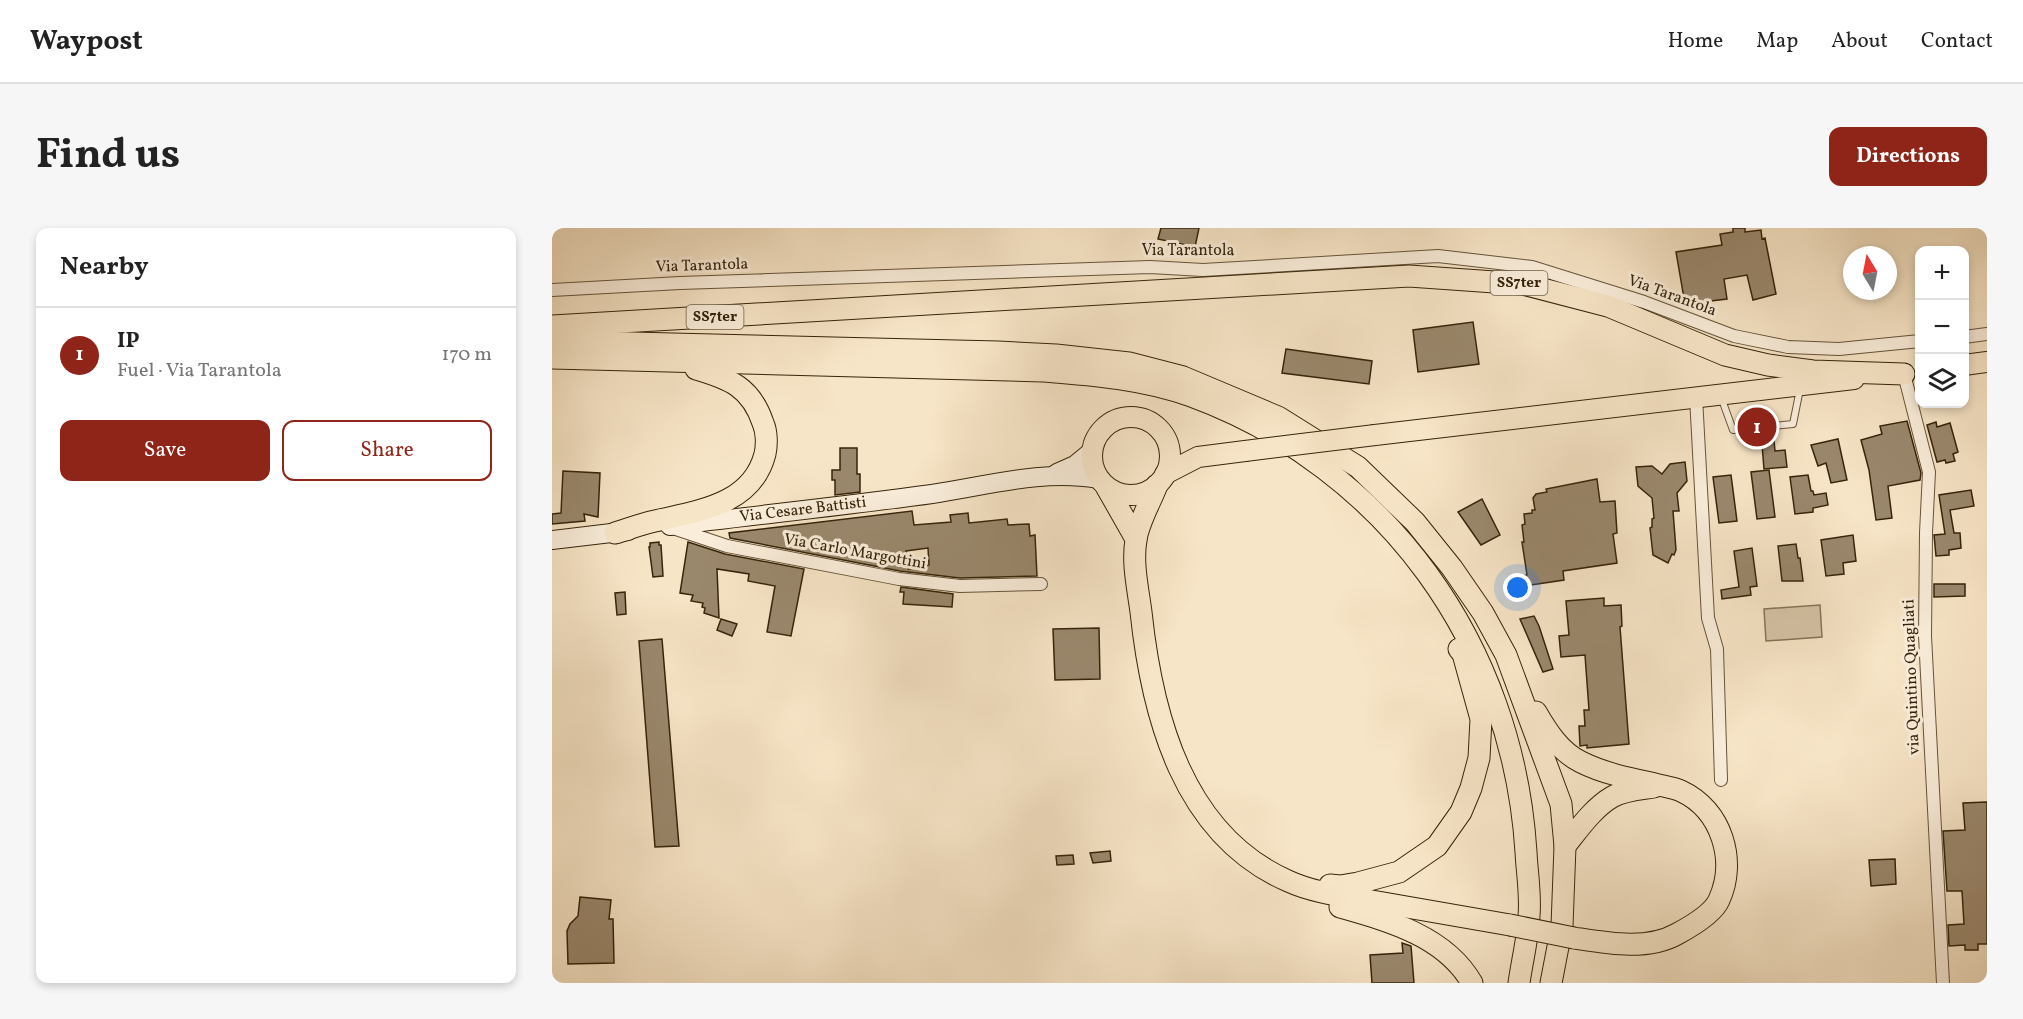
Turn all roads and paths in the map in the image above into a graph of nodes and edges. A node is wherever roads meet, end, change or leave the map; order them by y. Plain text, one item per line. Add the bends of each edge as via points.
1 (552, 291) edge
2 (552, 326) edge
3 (1987, 334) edge
4 (1969, 336) edge
5 (552, 341) edge
6 (1915, 342) edge
7 (552, 358) edge
8 (633, 361) junction
9 (1987, 362) edge
10 (1969, 364) edge
11 (1912, 372) edge
12 (1801, 386) junction
13 (1720, 395) junction
14 (1696, 397) junction
15 (1167, 443) junction
16 (1092, 451) junction
17 (1198, 457) junction
18 (1052, 475) junction
19 (1161, 479) junction
20 (1339, 480) junction
21 (1103, 483) junction
22 (667, 526) junction
23 (615, 533) junction
24 (1136, 539) junction
25 (552, 540) edge
26 (1041, 584) dead end
27 (1515, 677) junction
28 (1721, 780) dead end
29 (1661, 786) junction
30 (1564, 846) junction
31 (1294, 884) junction
32 (1472, 983) edge
33 (1518, 983) edge
34 (1551, 983) edge
35 (1943, 983) edge

1 - 6 street, Via Tarantola via 1138,268 1203,270 1438,256 1532,267 1644,302 1734,336 1788,347 1839,350
2 - 11 highway, SS7ter via 1409,276 1523,284 1608,306 1725,355 1757,363 1813,371
3 - 4 street
5 - 27 highway via 1056,355 1129,363 1183,377 1278,417 1358,467 1415,522 1452,568 1483,613
7 - 8 highway
8 - 20 highway via 1104,375 1189,395 1231,412
8 - 23 highway via 693,368 744,389 758,408 765,427 766,447 761,468 748,486 725,502
9 - 10 main road
11 - 12 main road
11 - 35 street, via Quintino Quagliati via 1929,472 1925,636
12 - 13 main road
12 - 13 lane via 1793,424 1733,430
13 - 14 main road
14 - 17 main road, bridge
14 - 28 street via 1708,618 1718,650
15 - 16 main road via 1151,423 1126,418 1103,428
15 - 17 main road
15 - 19 main road via 1170,459
16 - 18 main road, Via Cesare Battisti via 1075,465
16 - 21 main road via 1093,465
17 - 19 main road
18 - 21 main road, Via Cesare Battisti via 1077,475
18 - 22 main road, Via Cesare Battisti
19 - 21 main road via 1146,492 1133,495 1119,494
19 - 24 highway
20 - 31 highway via 1417,584 1463,654 1481,719 1479,758 1461,812 1437,846 1427,853 1399,872 1358,883
20 - 33 highway via 1386,523 1424,568 1465,631 1501,714 1525,833 1530,915
21 - 24 highway
22 - 23 main road, Via Cesare Battisti
22 - 26 street, Via Carlo Margottini via 727,546 899,579 960,586
23 - 25 main road, Via Cesare Battisti
24 - 31 highway via 1135,563 1148,663 1164,730 1179,770 1225,840
27 - 29 highway via 1561,749 1579,762 1611,774
27 - 30 highway via 1561,804
29 - 30 highway via 1612,797
29 - 31 highway, bridge via 1681,791 1698,802 1717,823 1726,847 1727,871 1719,902 1698,922 1672,937 1648,943 1610,944
30 - 34 highway via 1562,927
31 - 32 highway via 1332,905 1423,936 1452,956

